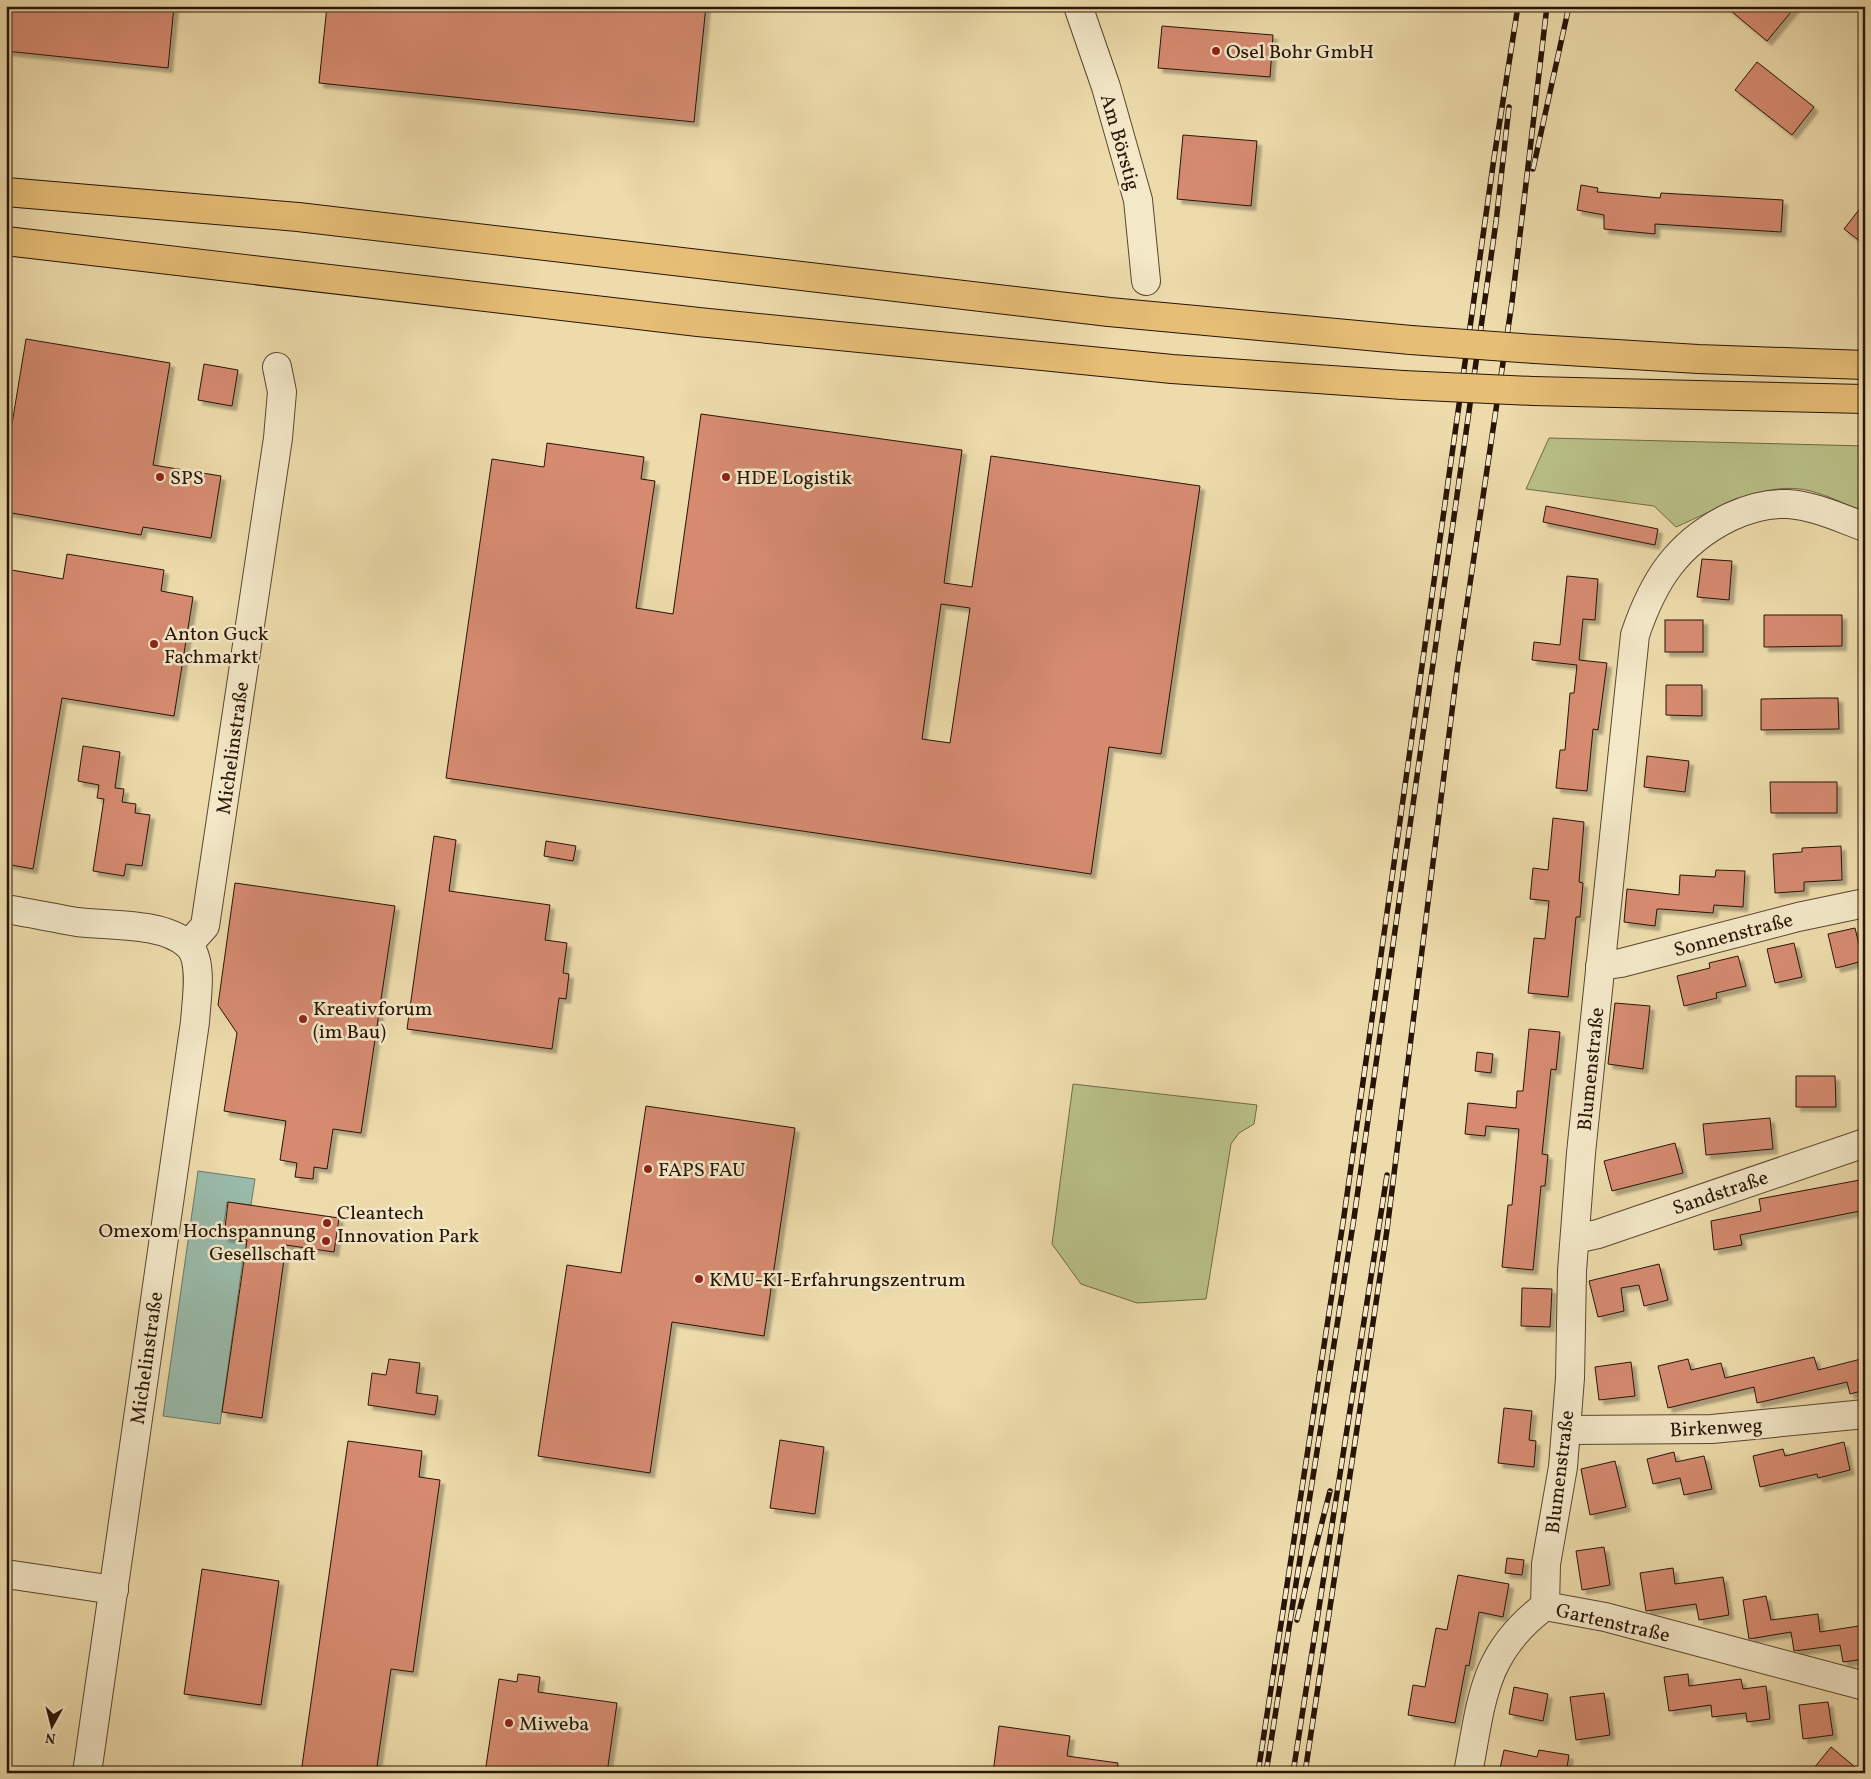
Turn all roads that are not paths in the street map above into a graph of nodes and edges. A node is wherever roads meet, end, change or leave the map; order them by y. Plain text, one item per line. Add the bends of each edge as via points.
1 (1078, 6) edge
2 (6, 192) edge
3 (6, 241) edge
4 (1146, 281) dead end
5 (1865, 365) edge
6 (277, 367) dead end
7 (1865, 400) edge
8 (1865, 527) edge
9 (1865, 902) edge
10 (6, 909) edge
11 (188, 945) junction
12 (1600, 966) junction
13 (1865, 1142) edge
14 (1574, 1239) junction
15 (1865, 1414) edge
16 (1566, 1430) junction
17 (6, 1574) edge
18 (114, 1590) junction
19 (1545, 1606) junction
20 (1865, 1686) edge
21 (87, 1773) edge
22 (1468, 1773) edge

1 - 4 street, Am Börstig via 1106,87 1138,200
2 - 5 highway, bridge via 298,217 1109,312 1535,349
3 - 7 highway, bridge via 698,322 1172,369 1533,391
6 - 11 street, Michelinstraße via 282,392 278,438 205,926
8 - 12 street, Blumenstraße via 1806,506 1770,505 1718,523 1685,546 1657,583 1644,607 1635,635
9 - 12 street, Sonnenstraße
10 - 11 street via 166,933
11 - 18 street, Michelinstraße via 197,962 195,1022
12 - 14 street, Blumenstraße
13 - 14 street, Sandstraße via 1598,1234
14 - 16 street, Blumenstraße
15 - 16 street, Birkenweg via 1712,1429
16 - 19 street, Blumenstraße via 1560,1493 1546,1564
17 - 18 street
18 - 21 street, Michelinstraße
19 - 20 street, Gartenstraße via 1605,1617
19 - 22 street, Gartenstraße via 1525,1620 1496,1658 1483,1694

